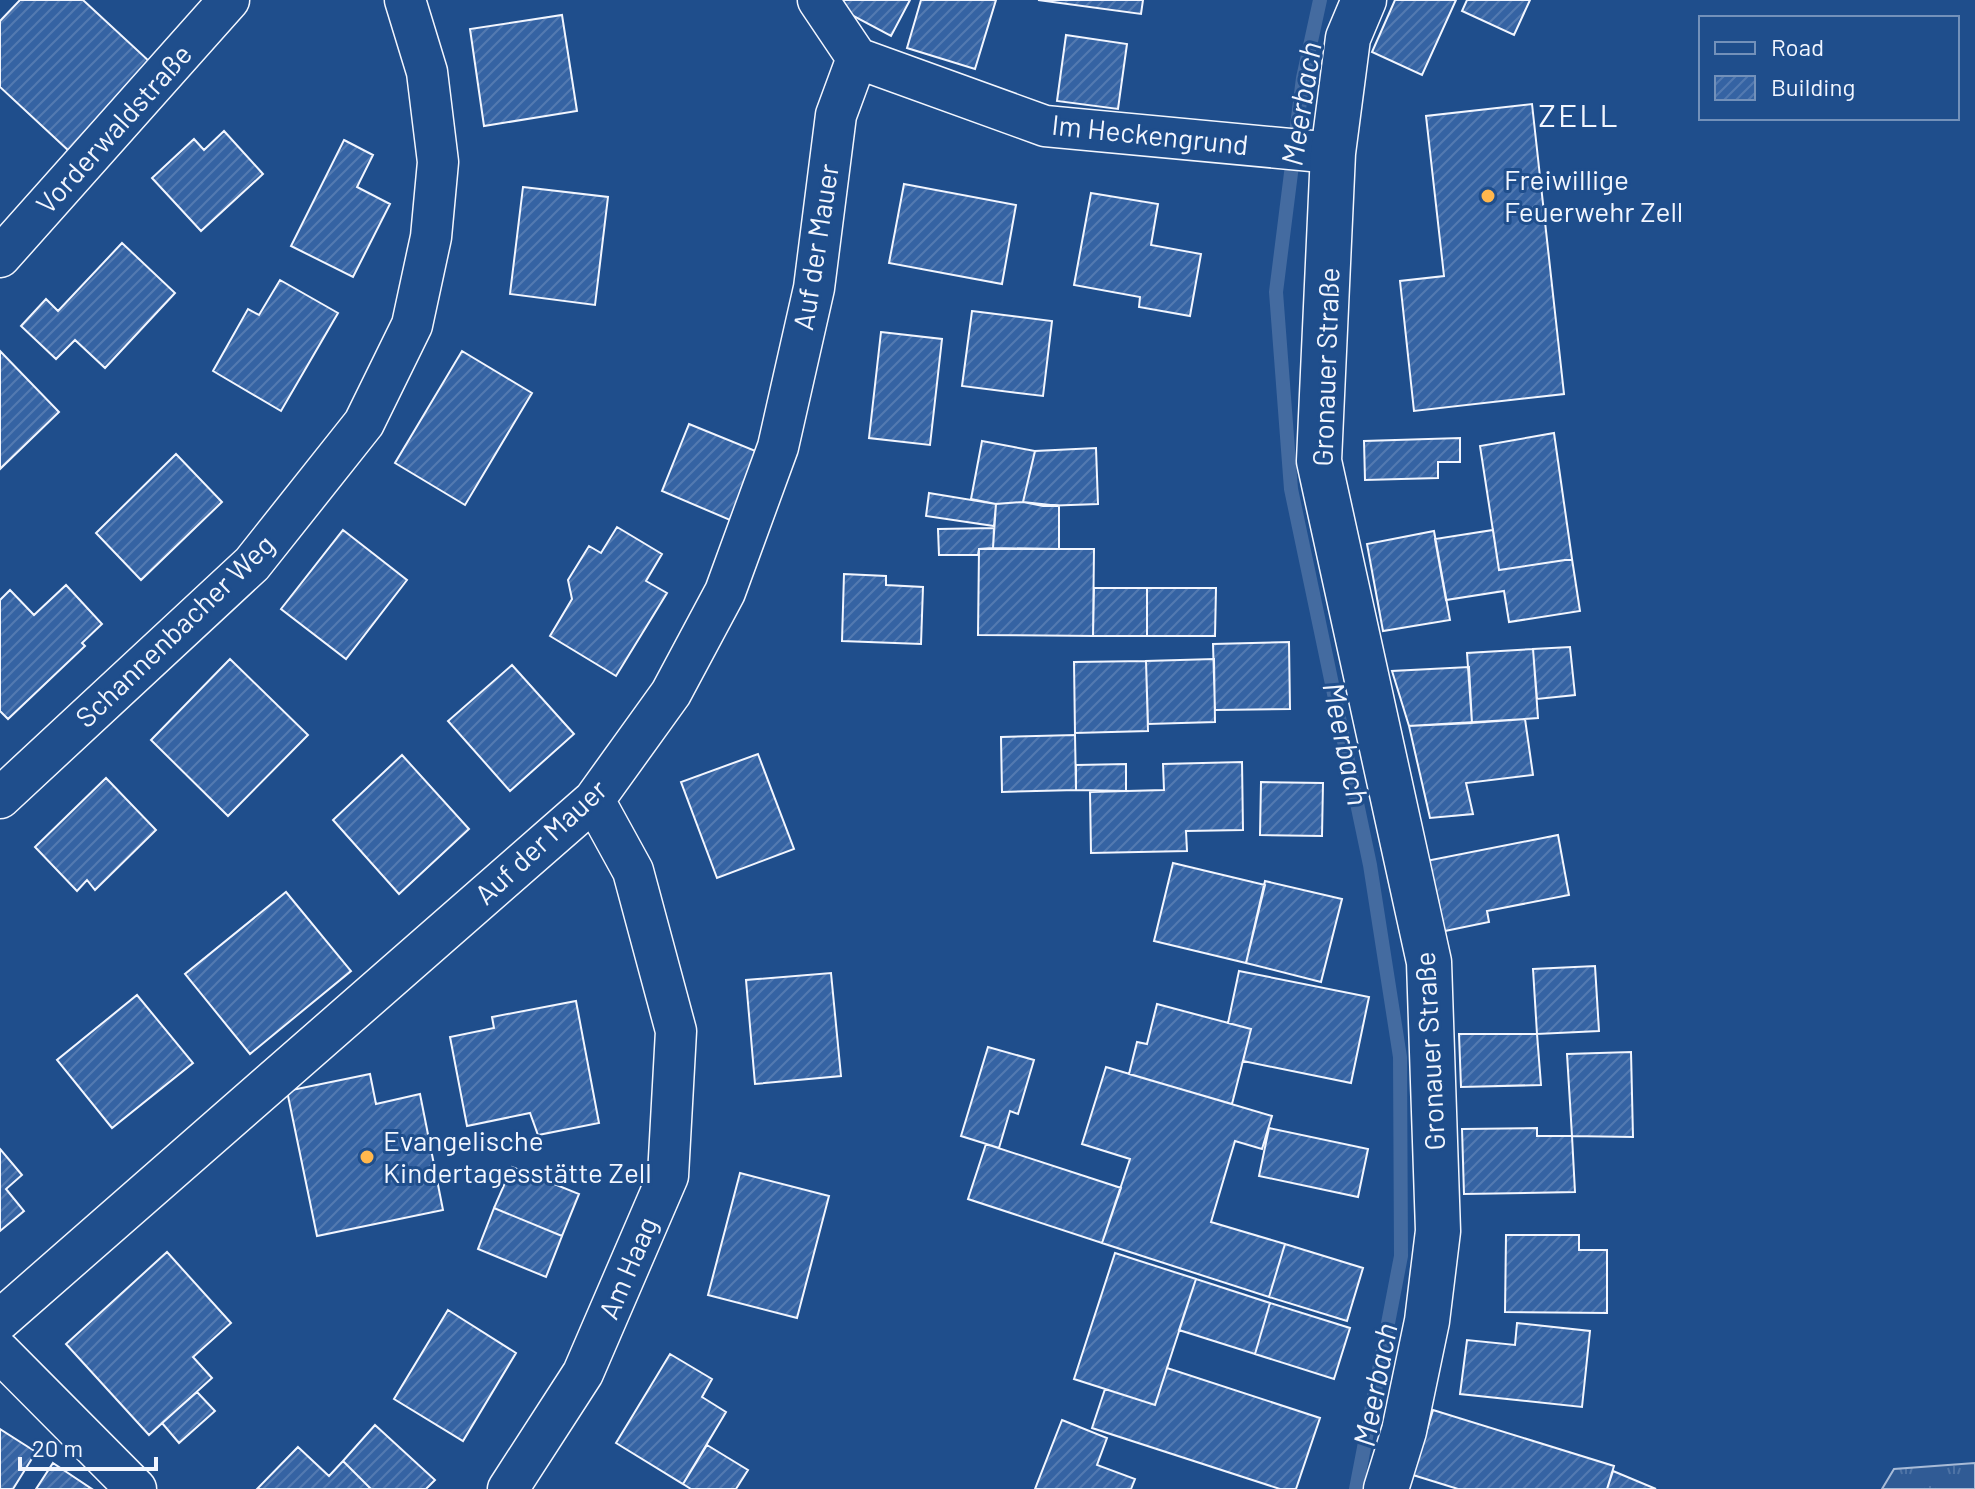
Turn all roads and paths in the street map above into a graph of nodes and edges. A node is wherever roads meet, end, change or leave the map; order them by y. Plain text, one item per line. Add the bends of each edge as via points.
1 (229, 0) edge
2 (405, 0) edge
3 (818, 0) edge
4 (1364, 0) edge
5 (857, 58) junction
6 (1306, 150) junction
7 (0, 257) edge
8 (0, 798) edge
9 (594, 800) junction
10 (0, 1320) edge
11 (0, 1352) edge
12 (136, 1489) edge
13 (508, 1489) edge
14 (1386, 1489) edge

1 - 7 street, Vorderwaldstraße
2 - 8 street, Schannenbacher Weg via 427,72 436,177 431,237 412,325 364,423 252,564
3 - 5 street
4 - 6 street, Gronauer Straße
5 - 6 street, Im Heckengrund via 1045,126
5 - 9 street, Auf der Mauer via 836,115 814,288 778,447 719,604 671,693
6 - 14 street, Gronauer Straße via 1319,461 1429,962 1438,1231 1427,1321
9 - 10 street, Auf der Mauer
9 - 13 street, Am Haag via 633,871 676,1031 668,1176 583,1373
11 - 12 street

